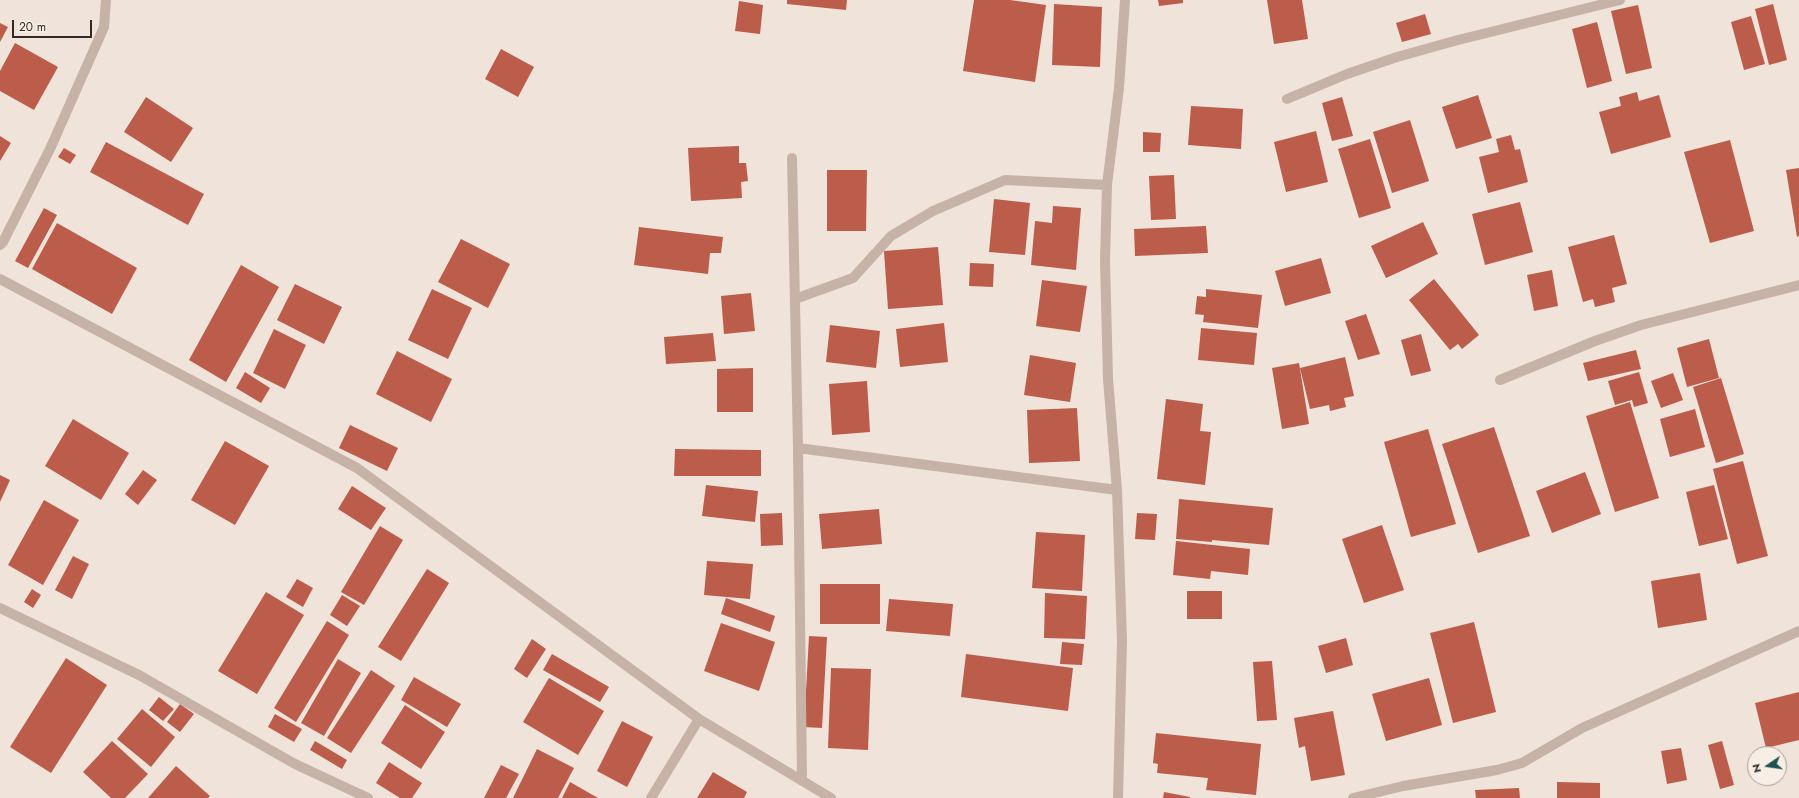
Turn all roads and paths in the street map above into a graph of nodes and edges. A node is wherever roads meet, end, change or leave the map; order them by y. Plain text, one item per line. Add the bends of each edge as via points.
1 (106, 0) edge
2 (1125, 0) edge
3 (1620, 0) edge
4 (1287, 99) dead end
5 (792, 158) dead end
6 (1107, 185) junction
7 (0, 245) edge
8 (0, 279) edge
9 (1799, 285) edge
10 (795, 299) junction
11 (1500, 380) dead end
12 (798, 448) junction
13 (1117, 490) junction
14 (0, 608) edge
15 (1799, 631) edge
16 (699, 719) junction
17 (802, 780) junction
18 (368, 798) edge
19 (651, 798) edge
20 (830, 798) edge
21 (1118, 798) edge
22 (1353, 798) edge

1 - 7 street via 101,34 50,149
2 - 6 street via 1119,88
3 - 4 street via 1397,57
5 - 10 street
6 - 10 street via 1005,180 933,211 891,236 853,278
6 - 13 street via 1105,261 1108,378
8 - 16 street via 357,468
9 - 11 street via 1641,325
10 - 12 street
12 - 13 street
12 - 17 street
13 - 21 street via 1122,640
14 - 18 street via 139,675 295,764
15 - 22 street via 1582,728 1522,763
16 - 17 street
16 - 19 street
17 - 20 street

